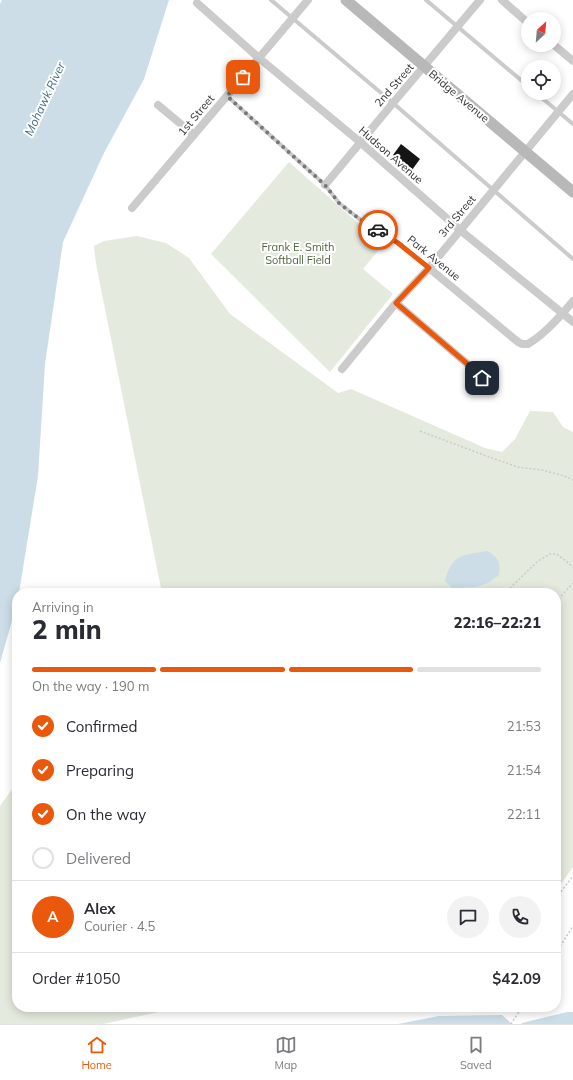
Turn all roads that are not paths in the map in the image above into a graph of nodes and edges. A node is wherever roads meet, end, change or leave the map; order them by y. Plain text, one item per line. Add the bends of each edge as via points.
1 (271, 0) edge
2 (308, 0) edge
3 (346, 0) edge
4 (426, 0) edge
5 (480, 0) edge
6 (502, 0) edge
7 (197, 3) dead end
8 (521, 17) edge
9 (293, 18) junction
10 (457, 27) junction
11 (561, 51) edge
12 (259, 58) junction
13 (573, 61) edge
14 (424, 67) junction
15 (521, 80) edge
16 (573, 94) edge
17 (227, 96) junction
18 (544, 100) edge
19 (393, 103) junction
20 (158, 105) dead end
21 (559, 112) junction
22 (573, 124) edge
23 (194, 135) junction
24 (360, 142) junction
25 (525, 152) junction
26 (325, 185) junction
27 (493, 189) junction
28 (573, 192) edge
29 (132, 208) dead end
30 (460, 230) junction
31 (573, 259) edge
32 (429, 268) junction
33 (573, 301) edge
34 (396, 303) junction
35 (563, 314) junction
36 (573, 322) edge
37 (342, 369) dead end
38 (482, 378) dead end

1 - 9 lane
2 - 9 street, 1st Street
3 - 14 street, Bridge Avenue
4 - 10 lane
5 - 10 street, 2nd Street
6 - 8 street
7 - 12 street, Hudson Avenue
9 - 12 street, 1st Street
9 - 19 lane
10 - 14 street, 2nd Street
10 - 15 lane
11 - 13 street
12 - 17 street, 1st Street
12 - 24 street, Hudson Avenue
14 - 19 street, 2nd Street
14 - 25 street, Bridge Avenue
16 - 21 street, 3rd Street
17 - 23 street, 1st Street
17 - 26 lane, Park Avenue
18 - 21 lane
19 - 24 street, 2nd Street
19 - 27 lane
20 - 23 street
21 - 22 lane
21 - 25 street, 3rd Street
23 - 29 street, 1st Street
24 - 26 street, 2nd Street
24 - 30 street, Hudson Avenue
25 - 27 street, 3rd Street
25 - 28 street, Bridge Avenue
26 - 32 lane, Park Avenue via 339,203 398,243
27 - 30 street, 3rd Street
27 - 31 lane
30 - 32 street, 3rd Street
30 - 35 street, Hudson Avenue
32 - 34 street, 3rd Street
32 - 35 street, Park Avenue via 522,344 534,341
33 - 35 street, Park Avenue
34 - 37 street, 3rd Street
34 - 38 street
35 - 36 street, Hudson Avenue

